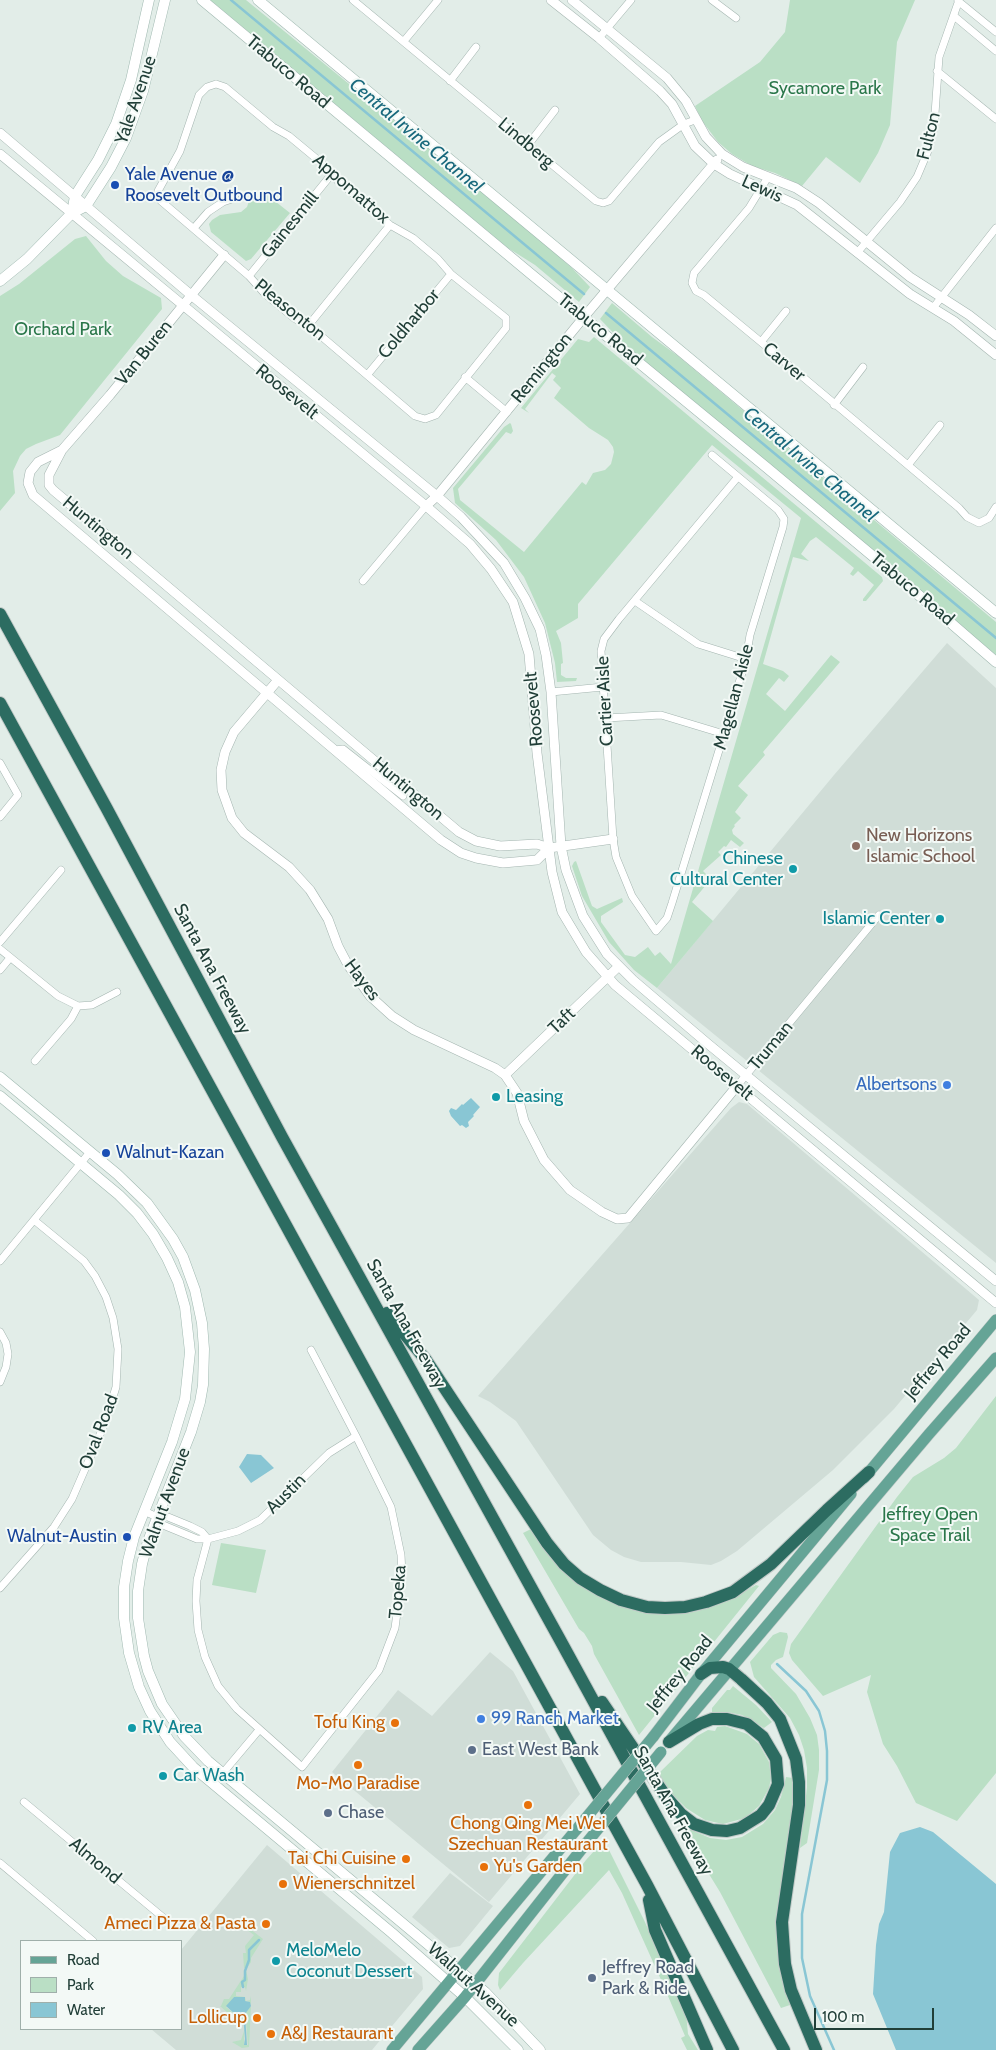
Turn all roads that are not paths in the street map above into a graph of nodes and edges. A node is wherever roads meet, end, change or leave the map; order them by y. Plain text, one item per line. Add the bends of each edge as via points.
1 (149, 0) edge
2 (164, 0) edge
3 (202, 0) edge
4 (258, 0) edge
5 (353, 0) edge
6 (438, 0) edge
7 (551, 0) edge
8 (572, 0) edge
9 (631, 0) edge
10 (712, 0) edge
11 (959, 0) edge
12 (954, 16) junction
13 (736, 18) dead end
14 (606, 28) junction
15 (996, 32) edge
16 (599, 38) junction
17 (404, 41) junction
18 (476, 47) dead end
19 (996, 51) edge
20 (937, 71) junction
21 (450, 81) junction
22 (555, 110) dead end
23 (996, 119) edge
24 (695, 120) junction
25 (684, 124) junction
26 (0, 133) edge
27 (528, 145) junction
28 (0, 154) edge
29 (722, 154) junction
30 (714, 164) junction
31 (331, 175) junction
32 (768, 177) junction
33 (762, 188) junction
34 (74, 196) junction
35 (158, 196) joint
36 (235, 198) dead end
37 (86, 206) junction
38 (72, 214) junction
39 (390, 225) junction
40 (194, 228) junction
41 (996, 228) edge
42 (866, 242) junction
43 (857, 253) junction
44 (224, 255) junction
45 (451, 274) junction
46 (249, 276) junction
47 (0, 281) edge
48 (607, 289) junction
49 (192, 295) junction
50 (941, 296) junction
51 (183, 306) junction
52 (933, 308) junction
53 (786, 311) dead end
54 (584, 317) junction
55 (308, 326) junction
56 (996, 336) edge
57 (761, 342) junction
58 (996, 355) edge
59 (863, 368) dead end
60 (368, 374) junction
61 (465, 377) junction
62 (834, 405) junction
63 (507, 412) junction
64 (940, 425) dead end
65 (62, 450) junction
66 (712, 455) dead end
67 (908, 465) junction
68 (737, 478) junction
69 (437, 496) junction
70 (426, 506) junction
71 (996, 507) edge
72 (363, 581) dead end
73 (636, 601) junction
74 (996, 613) edge
75 (0, 614) edge
76 (746, 659) junction
77 (996, 662) edge
78 (278, 680) junction
79 (603, 687) junction
80 (551, 692) junction
81 (268, 693) junction
82 (0, 702) edge
83 (606, 718) junction
84 (724, 734) junction
85 (0, 763) edge
86 (402, 796) junction
87 (0, 817) edge
88 (613, 839) junction
89 (561, 846) junction
90 (548, 848) junction
91 (61, 870) dead end
92 (878, 915) dead end
93 (656, 930) joint
94 (0, 942) edge
95 (0, 949) edge
96 (10, 958) junction
97 (618, 967) junction
98 (0, 970) edge
99 (607, 977) junction
100 (117, 992) dead end
101 (78, 1006) junction
102 (35, 1061) dead end
103 (505, 1075) junction
104 (746, 1075) junction
105 (0, 1077) edge
106 (737, 1086) junction
107 (0, 1096) edge
108 (90, 1152) junction
109 (81, 1163) junction
110 (873, 1178) junction
111 (862, 1191) junction
112 (623, 1219) joint
113 (34, 1220) junction
114 (0, 1261) edge
115 (996, 1281) edge
116 (368, 1292) junction
117 (996, 1302) edge
118 (996, 1320) edge
119 (0, 1332) edge
120 (311, 1350) dead end
121 (996, 1358) edge
122 (189, 1381) junction
123 (0, 1382) edge
124 (203, 1385) junction
125 (356, 1436) junction
126 (869, 1472) junction
127 (144, 1511) junction
128 (157, 1516) junction
129 (208, 1539) junction
130 (0, 1588) edge
131 (559, 1638) junction
132 (729, 1669) junction
133 (702, 1674) junction
134 (259, 1730) junction
135 (669, 1742) junction
136 (222, 1774) junction
137 (24, 1802) dead end
138 (0, 1863) edge
139 (647, 1885) junction
140 (165, 1919) dead end
141 (93, 1940) edge
142 (459, 1971) junction
143 (449, 1983) junction
144 (475, 1984) junction
145 (465, 1997) junction
146 (392, 2050) edge
147 (418, 2050) edge
148 (518, 2050) edge
149 (540, 2050) edge
150 (707, 2050) edge
151 (734, 2050) edge
152 (784, 2050) edge
153 (816, 2050) edge

1 - 34 main road, Yale Avenue via 131,80 116,124 98,160
2 - 37 main road, Yale Avenue via 149,71 134,117 111,167
3 - 54 main road, Trabuco Road
4 - 48 main road, Trabuco Road
5 - 17 street, Lindberg
6 - 17 street
7 - 16 street, Lewis
8 - 14 street, Lewis
9 - 14 street
10 - 13 street
11 - 12 street, Fulton
11 - 15 street
12 - 19 street
12 - 20 street, Fulton
14 - 16 street
14 - 24 street, Lewis via 667,78 686,101
16 - 25 street, Lewis via 660,91
17 - 21 street, Lindberg
18 - 21 street
20 - 23 street
20 - 42 street, Fulton via 938,98 928,151 917,177 900,202
21 - 27 street, Lindberg
22 - 27 street
24 - 25 street, Lindberg
24 - 29 street, Lewis
25 - 27 street, Lindberg via 659,142 614,196 603,203 590,198
25 - 30 street, Lewis via 696,146
26 - 34 street, Roosevelt
28 - 38 street, Roosevelt
29 - 30 street, Remington
29 - 32 street, Lewis
30 - 33 street, Lewis
30 - 48 street, Remington
31 - 35 street, Appomattox via 324,164 225,87 212,85 199,96 180,151 160,186
31 - 39 street, Appomattox
31 - 46 street, Gainesmill
32 - 33 street, Carver
32 - 42 street, Lewis via 804,193
33 - 43 street, Lewis via 797,205
33 - 57 street, Carver via 692,278 696,290
34 - 37 street, Roosevelt
34 - 38 main road, Yale Avenue
35 - 40 street, Pleasonton
36 - 40 street via 208,212
37 - 38 main road, Yale Avenue
37 - 49 street, Roosevelt
38 - 47 main road, Yale Avenue via 27,260
38 - 51 street, Roosevelt
39 - 45 street, Appomattox via 413,238
39 - 55 street
40 - 44 street, Pleasonton
41 - 50 street
42 - 43 street, Fulton
42 - 50 street, Lewis via 910,277
43 - 52 street, Lewis
44 - 46 street, Pleasonton
44 - 49 street, Van Buren
45 - 60 street, Coldharbor
45 - 61 street, Appomattox via 502,314 507,322 503,333
46 - 55 street, Pleasonton via 265,294
48 - 54 street, Remington
48 - 74 main road, Trabuco Road
49 - 51 street, Van Buren
49 - 69 street, Roosevelt
50 - 52 street
50 - 56 street, Lewis
51 - 65 street, Van Buren
51 - 70 street, Roosevelt
52 - 58 street, Lewis
53 - 57 street
54 - 63 street, Remington
54 - 77 main road, Trabuco Road
55 - 60 street, Pleasonton
57 - 62 street, Carver
59 - 62 street
60 - 61 street, Pleasonton via 415,416 426,419 437,414
61 - 63 street
62 - 67 street, Carver
63 - 69 street, Remington
64 - 67 street
65 - 78 street, Huntington via 49,475 49,485 53,490
65 - 81 street, Huntington via 38,462 30,472 28,483 33,495
66 - 68 street
67 - 71 street, Carver via 967,517 979,523 989,518
68 - 73 street, Cartier Aisle
68 - 76 street, Magellan Aisle via 778,510 784,519
69 - 70 street, Remington
69 - 80 street, Roosevelt via 462,517 504,563 526,598 540,629
70 - 72 street, Remington
70 - 90 street, Roosevelt via 470,544 513,602 529,654
73 - 76 street via 698,644
73 - 79 street, Cartier Aisle via 604,639 601,651
75 - 116 highway, Santa Ana Freeway
76 - 84 street, Magellan Aisle
78 - 81 street, Hayes
78 - 86 street, Huntington
79 - 80 street
79 - 83 street, Cartier Aisle
80 - 89 street, Roosevelt
81 - 86 street, Huntington via 335,750
81 - 103 street, Hayes via 234,732 225,752 221,770 222,790 232,818 244,834 289,866 310,890 328,919 348,965 370,996 414,1030
82 - 139 highway
83 - 84 street via 661,715
83 - 88 street, Cartier Aisle
84 - 93 street, Magellan Aisle via 667,918
85 - 87 street via 18,795
86 - 90 street, Huntington via 476,841 500,846 536,844
86 - 90 street, Huntington via 450,847 476,858 502,863 537,860
88 - 89 street, Huntington
88 - 93 street, Cartier Aisle via 616,857 632,896
89 - 90 street, Huntington
89 - 97 street, Roosevelt via 583,916
90 - 99 street, Roosevelt via 562,912 586,952
91 - 94 street
92 - 104 street, Truman
95 - 96 street
96 - 98 street
96 - 101 street via 58,996
97 - 99 street, Taft
97 - 104 street, Roosevelt
99 - 103 street, Taft
99 - 106 street, Roosevelt
100 - 101 street via 92,1004
101 - 102 street
103 - 112 street, Hayes via 517,1093 524,1121 555,1175 585,1202 609,1216
104 - 106 street, Truman
104 - 110 street, Roosevelt
105 - 108 main road, Walnut Avenue
106 - 111 street, Roosevelt
106 - 112 street, Truman via 632,1214
107 - 109 main road, Walnut Avenue
108 - 109 street
108 - 124 main road, Walnut Avenue via 147,1203 183,1257 202,1323
109 - 113 street
109 - 122 main road, Walnut Avenue via 130,1206 153,1234 167,1258 180,1290 188,1327
110 - 111 street
110 - 115 street, Roosevelt
111 - 117 street, Roosevelt
113 - 114 street
113 - 130 street, Oval Road via 84,1261 106,1297 114,1318 118,1349 116,1387 105,1422 72,1499 54,1526
116 - 126 highway via 426,1360 552,1550 580,1578 621,1600 646,1607 685,1607 733,1592 771,1564
116 - 131 highway, Santa Ana Freeway
118 - 126 main road, Jeffrey Road
119 - 123 street via 8,1354
120 - 125 street, Topeka
121 - 132 main road, Jeffrey Road
122 - 124 main road
122 - 127 main road, Walnut Avenue via 178,1424
124 - 128 main road, Walnut Avenue via 191,1432
125 - 129 street, Austin via 329,1453 260,1520 238,1531
125 - 134 street, Topeka via 391,1506 402,1574 395,1628 379,1670 302,1767
126 - 133 main road, Jeffrey Road
127 - 128 street
127 - 143 main road, Walnut Avenue via 127,1567 125,1629 139,1687 165,1736 206,1779
128 - 129 street via 168,1517 196,1529
128 - 136 main road, Walnut Avenue via 145,1549 138,1591 144,1656 171,1720
129 - 134 street, Topeka via 197,1580 201,1645 218,1686
131 - 135 highway via 667,1798 686,1819 702,1828 727,1831 747,1825 769,1805 778,1784 776,1759 763,1737 747,1724 712,1719
131 - 152 highway, Santa Ana Freeway
132 - 133 highway via 710,1668
132 - 135 main road, Jeffrey Road
132 - 153 highway via 780,1719 798,1770 799,1805 782,1937 791,1990
133 - 142 main road, Jeffrey Road, bridge
134 - 136 street
135 - 144 main road, Jeffrey Road, bridge
136 - 142 main road, Walnut Avenue
137 - 140 street, Almond
138 - 141 street
139 - 150 highway via 655,1930
139 - 151 highway
142 - 143 main road, Jeffrey Road
142 - 144 main road, Walnut Avenue
143 - 145 main road, Walnut Avenue
143 - 146 main road, Jeffrey Road
144 - 145 main road, Jeffrey Road
144 - 149 main road, Walnut Avenue
145 - 147 main road, Jeffrey Road
145 - 148 main road, Walnut Avenue

